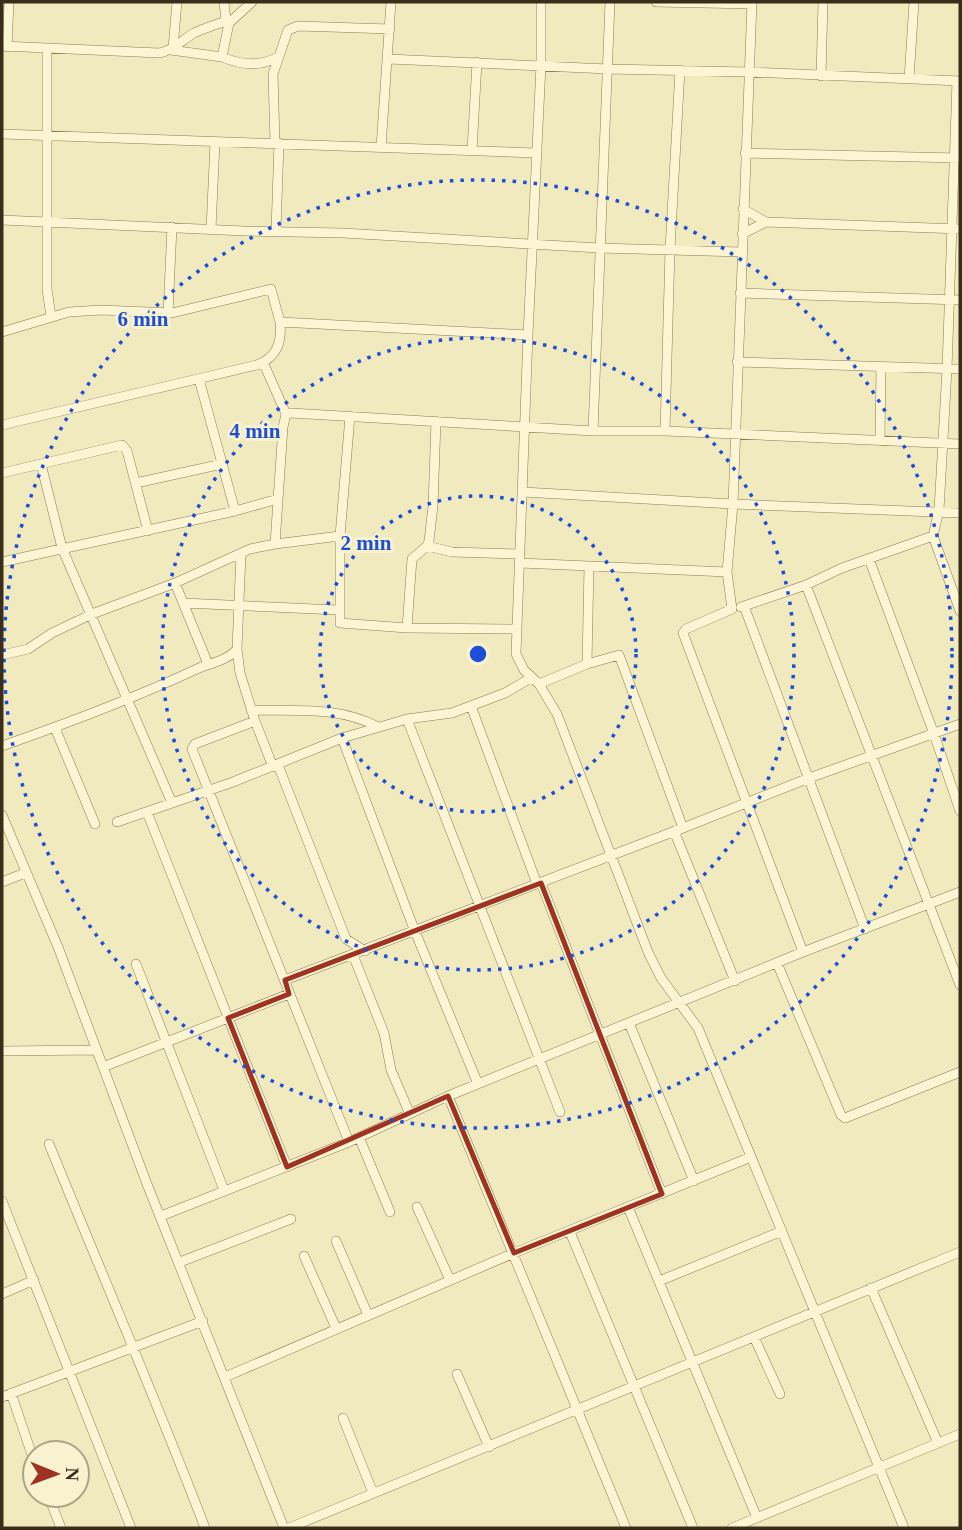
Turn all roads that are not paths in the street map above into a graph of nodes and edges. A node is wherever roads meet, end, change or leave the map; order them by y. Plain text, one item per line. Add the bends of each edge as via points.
1 (9, 2) edge
2 (177, 2) edge
3 (252, 2) edge
4 (391, 2) edge
5 (541, 2) edge
6 (610, 2) edge
7 (656, 2) edge
8 (823, 2) edge
9 (914, 2) edge
10 (752, 3) edge
11 (226, 14) edge
12 (390, 29) junction
13 (4, 46) edge
14 (47, 48) junction
15 (172, 49) junction
16 (222, 57) junction
17 (278, 57) junction
18 (389, 59) junction
19 (477, 62) junction
20 (264, 65) junction
21 (541, 65) junction
22 (608, 69) junction
23 (680, 70) junction
24 (749, 72) junction
25 (273, 74) junction
26 (821, 76) junction
27 (909, 79) junction
28 (959, 81) edge
29 (2, 134) edge
30 (46, 136) junction
31 (215, 142) junction
32 (277, 142) junction
33 (381, 147) junction
34 (472, 150) junction
35 (535, 153) junction
36 (745, 153) junction
37 (957, 158) edge
38 (743, 209) junction
39 (2, 220) edge
40 (46, 221) junction
41 (766, 222) junction
42 (173, 227) junction
43 (211, 229) junction
44 (956, 229) edge
45 (276, 230) junction
46 (742, 234) junction
47 (532, 243) junction
48 (599, 248) junction
49 (670, 249) junction
50 (741, 252) junction
51 (740, 293) junction
52 (950, 300) junction
53 (960, 300) edge
54 (168, 314) junction
55 (51, 317) junction
56 (280, 322) junction
57 (2, 332) edge
58 (528, 335) junction
59 (263, 362) junction
60 (737, 362) junction
61 (881, 367) junction
62 (947, 369) junction
63 (960, 369) edge
64 (199, 379) junction
65 (286, 414) junction
66 (350, 416) junction
67 (436, 421) junction
68 (2, 425) edge
69 (524, 426) junction
70 (593, 431) junction
71 (665, 431) junction
72 (734, 435) junction
73 (880, 441) junction
74 (942, 444) junction
75 (960, 444) edge
76 (41, 464) junction
77 (222, 464) junction
78 (2, 473) edge
79 (136, 483) junction
80 (523, 492) junction
81 (278, 499) junction
82 (733, 504) junction
83 (939, 510) junction
84 (234, 511) junction
85 (960, 513) edge
86 (148, 531) junction
87 (340, 536) junction
88 (933, 536) junction
89 (275, 544) junction
90 (427, 546) junction
91 (62, 548) junction
92 (241, 554) junction
93 (520, 559) junction
94 (869, 559) junction
95 (2, 562) edge
96 (589, 566) junction
97 (727, 572) junction
98 (175, 583) junction
99 (806, 585) junction
100 (183, 603) junction
101 (744, 606) junction
102 (240, 607) junction
103 (732, 609) junction
104 (338, 610) junction
105 (960, 611) edge
106 (92, 614) junction
107 (407, 628) junction
108 (516, 629) junction
109 (237, 649) junction
110 (2, 655) edge
111 (213, 663) junction
112 (587, 664) junction
113 (240, 673) junction
114 (535, 681) junction
115 (128, 698) junction
116 (471, 706) junction
117 (251, 709) junction
118 (407, 719) junction
119 (255, 721) junction
120 (960, 724) edge
121 (378, 727) junction
122 (55, 728) junction
123 (934, 734) junction
124 (342, 738) junction
125 (2, 746) edge
126 (872, 755) junction
127 (276, 766) junction
128 (808, 778) junction
129 (208, 789) junction
130 (173, 803) junction
131 (747, 803) junction
132 (960, 811) edge
133 (147, 813) junction
134 (2, 815) edge
135 (117, 822) dead end
136 (95, 824) dead end
137 (678, 830) junction
138 (612, 855) junction
139 (25, 873) junction
140 (2, 882) edge
141 (539, 884) junction
142 (960, 892) edge
143 (478, 906) junction
144 (928, 906) junction
145 (414, 929) junction
146 (865, 929) junction
147 (346, 939) junction
148 (365, 951) junction
149 (803, 952) junction
150 (354, 955) junction
151 (340, 960) junction
152 (776, 963) junction
153 (136, 964) dead end
154 (285, 981) junction
155 (735, 981) junction
156 (960, 985) edge
157 (289, 994) junction
158 (679, 1004) junction
159 (228, 1018) junction
160 (629, 1023) junction
161 (601, 1036) junction
162 (165, 1043) junction
163 (96, 1050) junction
164 (2, 1051) edge
165 (540, 1060) junction
166 (103, 1067) junction
167 (960, 1072) edge
168 (478, 1084) junction
169 (449, 1096) junction
170 (409, 1112) junction
171 (559, 1112) dead end
172 (359, 1137) junction
173 (349, 1142) junction
174 (49, 1144) dead end
175 (751, 1157) junction
176 (287, 1167) junction
177 (694, 1181) junction
178 (223, 1191) junction
179 (662, 1194) junction
180 (2, 1201) edge
181 (418, 1207) dead end
182 (628, 1207) junction
183 (390, 1212) dead end
184 (161, 1216) junction
185 (291, 1219) dead end
186 (782, 1231) junction
187 (570, 1232) junction
188 (336, 1241) dead end
189 (960, 1252) edge
190 (514, 1253) junction
191 (304, 1256) dead end
192 (180, 1262) junction
193 (34, 1280) junction
194 (450, 1280) junction
195 (659, 1282) junction
196 (871, 1288) junction
197 (2, 1294) edge
198 (815, 1311) junction
199 (368, 1315) junction
200 (203, 1321) junction
201 (336, 1328) junction
202 (754, 1336) junction
203 (131, 1346) junction
204 (691, 1363) junction
205 (69, 1371) junction
206 (457, 1374) dead end
207 (225, 1377) junction
208 (635, 1385) junction
209 (779, 1394) dead end
210 (6, 1395) edge
211 (578, 1409) junction
212 (343, 1418) dead end
213 (960, 1434) edge
214 (24, 1439) edge
215 (937, 1443) junction
216 (488, 1447) junction
217 (879, 1467) junction
218 (373, 1493) junction
219 (54, 1509) edge
220 (757, 1518) junction
221 (61, 1528) edge
222 (131, 1528) edge
223 (205, 1528) edge
224 (286, 1528) edge
225 (626, 1528) edge
226 (693, 1528) edge
227 (732, 1528) edge
228 (904, 1528) edge

1 - 13 street
2 - 15 street
3 - 11 street
4 - 12 street
5 - 21 street
6 - 22 street
7 - 10 street
8 - 26 street
9 - 27 street
10 - 24 street
11 - 15 street
11 - 16 street
12 - 17 street via 292,27
12 - 18 street
13 - 14 street
14 - 15 street via 159,53
14 - 30 street
15 - 16 street
16 - 20 street
17 - 20 street
17 - 25 street
18 - 19 street
18 - 33 street
19 - 21 street
19 - 34 street
20 - 25 street
21 - 22 street
21 - 35 street
22 - 23 street
22 - 48 street
23 - 24 street
23 - 49 street
24 - 26 street
24 - 36 street
25 - 32 street
26 - 27 street
27 - 28 street
28 - 37 street
29 - 30 street
30 - 31 street
30 - 40 street
31 - 32 street
31 - 43 street
32 - 33 street
32 - 45 street
33 - 34 street
34 - 35 street
35 - 47 street
36 - 37 street
36 - 38 street
37 - 44 street
38 - 41 street
38 - 46 street
39 - 40 street
40 - 42 street
40 - 55 street
41 - 44 street
41 - 46 street
42 - 43 street
42 - 54 street
43 - 45 street
44 - 52 street
45 - 47 street
46 - 50 street
47 - 48 street
47 - 58 street
48 - 49 street
48 - 70 street
49 - 50 street
49 - 71 street
50 - 51 street
51 - 52 street
51 - 60 street
52 - 53 street
52 - 62 street
54 - 55 street via 83,310
54 - 56 street via 271,289
55 - 57 street
56 - 58 street
56 - 59 street via 277,351
58 - 69 street
59 - 64 street
59 - 65 street
60 - 61 street
60 - 72 street
61 - 62 street
61 - 73 street
62 - 63 street
62 - 74 street
64 - 68 street
64 - 77 street
65 - 66 street
65 - 81 street
66 - 67 street
66 - 87 street
67 - 69 street
67 - 90 street
69 - 70 street
69 - 80 street
70 - 71 street
71 - 72 street
72 - 73 street
72 - 82 street
73 - 74 street
74 - 75 street
74 - 83 street
76 - 78 street
76 - 79 street via 122,445
76 - 91 street
77 - 79 street
77 - 84 street
79 - 86 street
80 - 82 street
80 - 93 street
81 - 84 street
81 - 89 street
82 - 83 street
82 - 97 street
83 - 85 street
83 - 88 street
84 - 86 street
86 - 91 street
87 - 89 street
87 - 104 street
88 - 94 street
88 - 105 street
89 - 92 street
90 - 93 street
90 - 107 street via 412,559
91 - 95 street
91 - 106 street
92 - 98 street
92 - 102 street
93 - 96 street
93 - 108 street
94 - 99 street
94 - 123 street
96 - 97 street
96 - 112 street
97 - 103 street
98 - 100 street
98 - 106 street
99 - 101 street
99 - 126 street
100 - 102 street
100 - 111 street
101 - 103 street
101 - 128 street
102 - 104 street
102 - 109 street
103 - 131 street via 683,633
104 - 107 street via 341,624
106 - 110 street via 27,649
106 - 115 street
107 - 108 street
108 - 114 street via 516,654
109 - 111 street
109 - 113 street
111 - 113 street
111 - 115 street
112 - 114 street
112 - 137 street via 620,655
113 - 117 street
114 - 116 street
114 - 138 street via 560,720
115 - 122 street
115 - 130 street
116 - 118 street
116 - 141 street
117 - 119 street
117 - 121 street via 340,713
118 - 121 street
118 - 143 street
119 - 127 street
119 - 129 street via 193,745
120 - 123 street
121 - 124 street
122 - 125 street
122 - 136 street
123 - 126 street
123 - 132 street
124 - 127 street
124 - 145 street
126 - 128 street
126 - 144 street
127 - 129 street
127 - 147 street
128 - 131 street
128 - 146 street
129 - 130 street
129 - 154 street
130 - 133 street
131 - 137 street
131 - 149 street
133 - 135 street
133 - 159 street
134 - 139 street
137 - 138 street
137 - 155 street
138 - 141 street
138 - 158 street via 649,952
139 - 140 street
139 - 163 street
141 - 143 street
141 - 161 street
142 - 144 street
143 - 145 street
143 - 165 street
144 - 146 street
144 - 156 street
145 - 148 street
145 - 168 street
146 - 149 street
147 - 148 street
147 - 151 street
148 - 150 street
149 - 152 street
150 - 151 street
150 - 170 street
151 - 154 street
152 - 155 street
152 - 167 street via 845,1118
153 - 162 street
154 - 157 street
155 - 158 street
157 - 159 street
157 - 173 street
158 - 160 street
158 - 175 street via 698,1028
159 - 162 street
159 - 176 street
160 - 161 street
160 - 177 street
161 - 165 street
161 - 179 street
162 - 166 street
162 - 178 street
163 - 164 street
163 - 166 street
165 - 168 street
165 - 171 street
166 - 184 street
168 - 169 street
169 - 170 street
169 - 190 street
170 - 172 street
172 - 173 street
172 - 183 street
173 - 176 street
174 - 203 street
175 - 177 street
175 - 186 street
176 - 178 street
177 - 179 street
178 - 184 street
179 - 182 street
180 - 193 street
181 - 194 street
182 - 187 street
182 - 195 street
184 - 192 street
185 - 192 street
186 - 195 street
186 - 198 street
187 - 190 street
187 - 208 street
188 - 199 street
189 - 196 street
190 - 194 street
190 - 211 street
191 - 201 street
192 - 200 street
193 - 197 street
193 - 205 street
194 - 199 street
195 - 204 street
196 - 198 street
196 - 215 street
198 - 202 street
198 - 217 street
199 - 201 street
200 - 203 street
200 - 207 street
201 - 207 street
202 - 204 street
202 - 209 street
203 - 205 street
203 - 223 street
204 - 208 street
204 - 220 street
205 - 210 street
205 - 222 street
206 - 216 street
207 - 224 street
208 - 211 street
208 - 226 street
210 - 214 street
211 - 216 street
211 - 225 street
212 - 218 street
213 - 215 street
215 - 217 street
216 - 218 street
217 - 220 street
217 - 228 street
218 - 224 street
219 - 221 street
220 - 227 street

